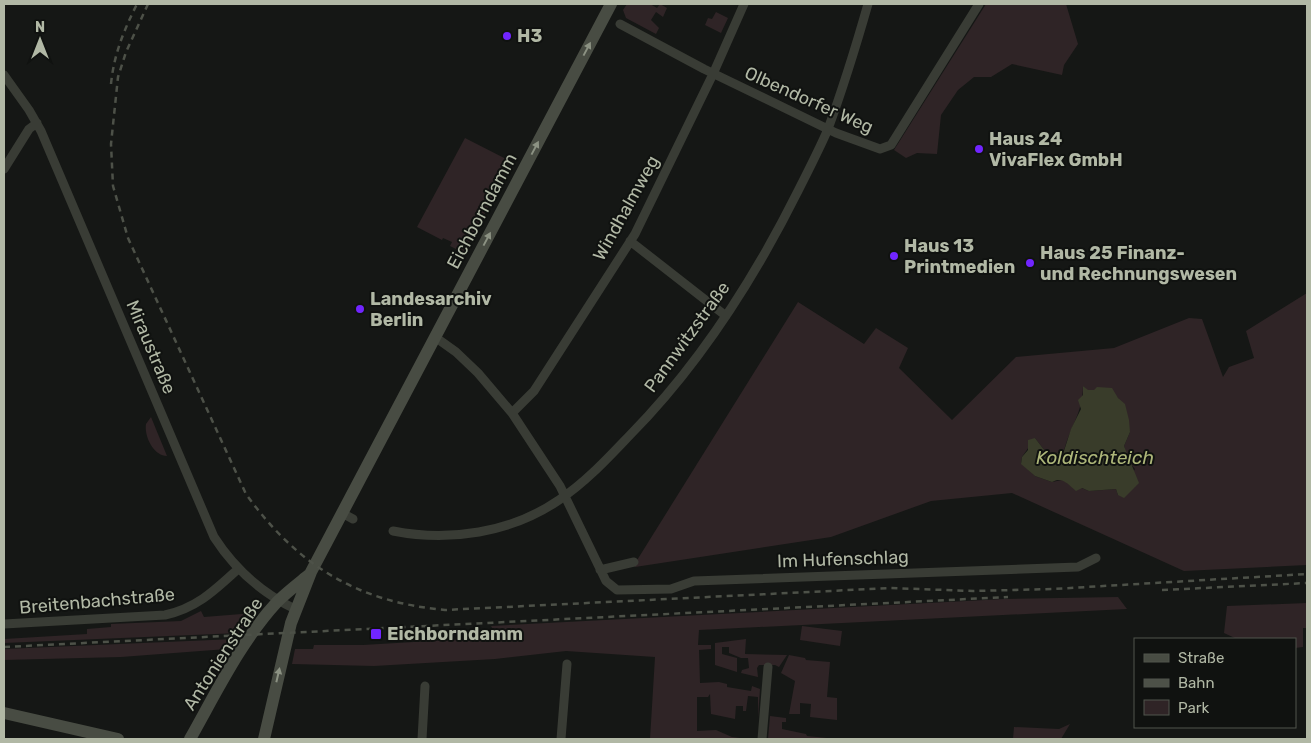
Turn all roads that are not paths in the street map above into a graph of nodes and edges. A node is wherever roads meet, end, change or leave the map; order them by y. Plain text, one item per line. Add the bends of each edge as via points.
1 (611, 4) edge
2 (744, 4) edge
3 (868, 4) edge
4 (979, 4) edge
5 (620, 24) dead end
6 (713, 74) junction
7 (4, 75) edge
8 (36, 123) junction
9 (828, 129) junction
10 (4, 169) edge
11 (630, 241) junction
12 (726, 316) junction
13 (436, 337) junction
14 (512, 413) junction
15 (565, 496) junction
16 (393, 531) dead end
17 (1096, 558) dead end
18 (634, 562) dead end
19 (238, 568) junction
20 (600, 570) junction
21 (312, 572) junction
22 (278, 601) junction
23 (295, 609) junction
24 (4, 624) edge
25 (566, 664) dead end
26 (768, 667) dead end
27 (425, 686) dead end
28 (4, 713) edge
29 (118, 739) edge
30 (190, 739) edge
31 (264, 739) edge
32 (422, 739) edge
33 (561, 739) edge
34 (762, 739) edge

13 -> 1 main road, Eichborndamm
2 - 6 street, Windhalmweg
3 - 9 street, Pannwitzstraße
4 - 9 street, Olbendorfer Weg via 891,145 880,149
5 - 6 street, Olbendorfer Weg
6 - 9 street, Olbendorfer Weg
6 - 11 street, Windhalmweg
7 - 8 street, Miraustraße
8 - 10 street
8 - 19 street, Miraustraße via 210,527
9 - 12 street, Pannwitzstraße via 782,224
11 - 12 street
11 - 14 street, Windhalmweg via 534,391
12 - 15 street, Pannwitzstraße via 648,416
13 - 14 street, Im Hufenschlag via 478,373
13 - 21 main road, Eichborndamm via 348,516
14 - 15 street, Im Hufenschlag
15 - 16 street, Pannwitzstraße via 526,518 485,531 443,536
15 - 20 street, Im Hufenschlag
17 - 20 street, Im Hufenschlag via 1078,567 694,581 671,589 617,590 606,581
18 - 20 street
19 - 22 street, Miraustraße
19 - 24 street, Breitenbachstraße via 206,599 178,612
21 - 22 main road, Antonienstraße
21 - 23 main road, Eichborndamm
22 - 23 street, Miraustraße
22 - 30 main road, Antonienstraße via 243,648
31 -> 23 main road, Eichborndamm
25 - 33 street
26 - 34 street
27 - 32 street
28 - 29 main road

